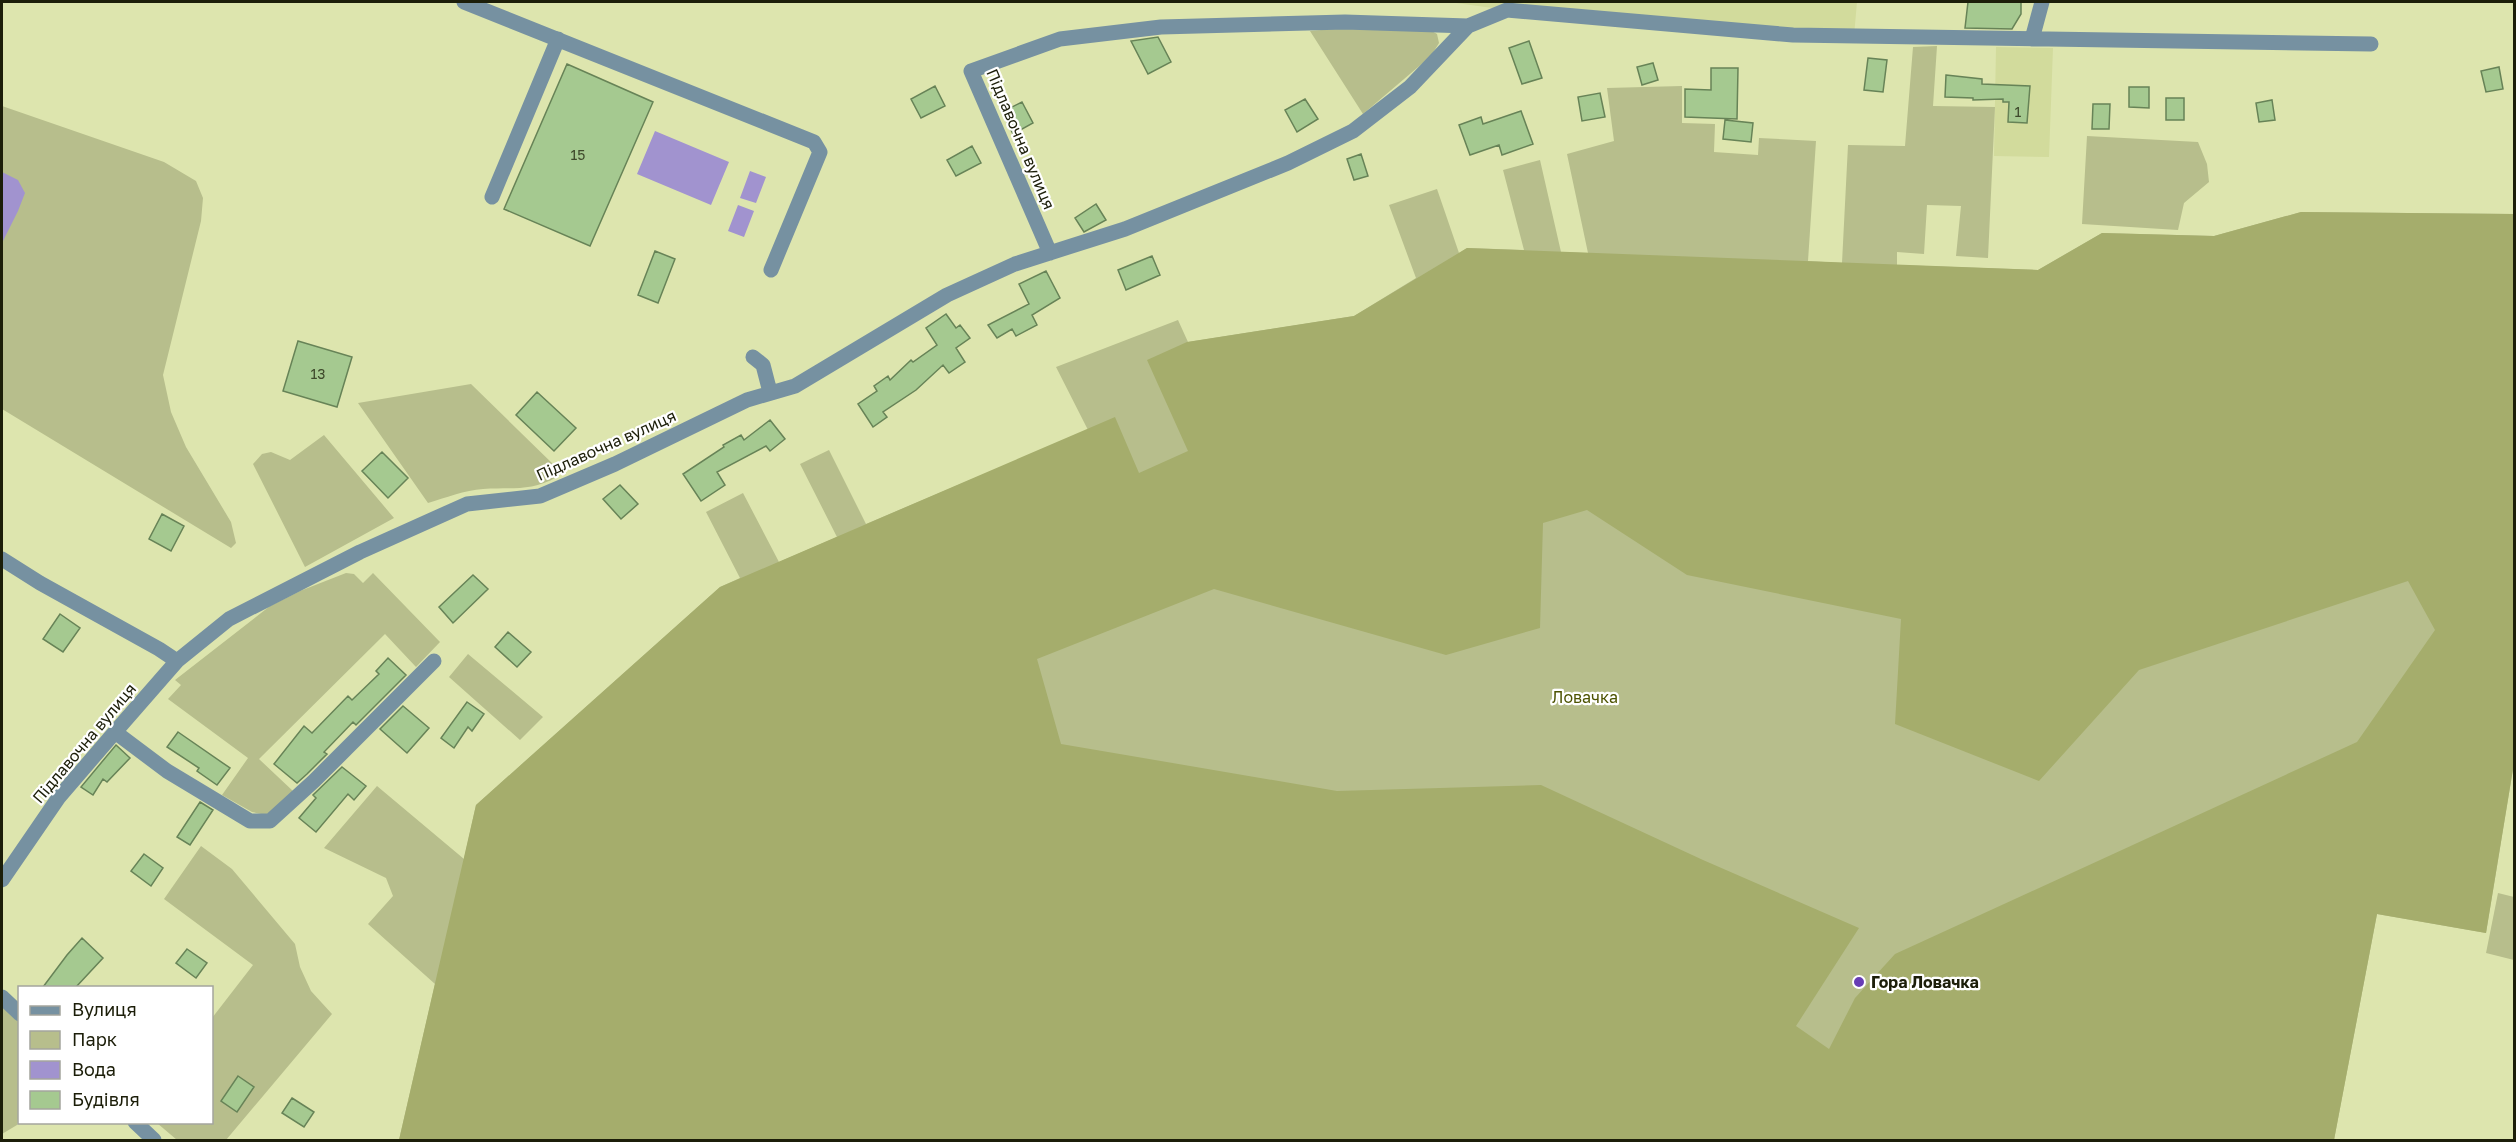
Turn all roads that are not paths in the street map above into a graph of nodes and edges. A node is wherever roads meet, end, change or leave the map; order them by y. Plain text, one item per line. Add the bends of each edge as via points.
1 (464, 2) edge
2 (2042, 2) edge
3 (1468, 26) junction
4 (558, 39) junction
5 (2032, 39) junction
6 (2371, 44) dead end
7 (492, 197) dead end
8 (1050, 253) junction
9 (771, 270) dead end
10 (753, 357) dead end
11 (770, 392) junction
12 (2, 559) edge
13 (177, 661) junction
14 (434, 661) dead end
15 (115, 732) junction
16 (2, 880) edge
17 (2, 997) edge
18 (18, 1012) edge
19 (137, 1124) edge
20 (154, 1140) edge

1 - 4 street
2 - 5 street
3 - 5 street, Підлавочна вулиця via 1507,10 1792,36
3 - 8 street, Підлавочна вулиця via 1410,87 1353,130 1288,163 1186,205
3 - 8 street, Підлавочна вулиця via 1345,22 1161,27 1060,39 971,71
4 - 7 street
4 - 9 street via 814,142 820,152
5 - 6 street, Підлавочна вулиця
8 - 11 street, Підлавочна вулиця via 1015,264 947,295 795,386
10 - 11 street via 763,365
11 - 13 street, Підлавочна вулиця via 540,496 467,504 360,552 229,619
12 - 13 street
13 - 15 street, Підлавочна вулиця
14 - 15 street via 270,821 250,821 167,771
15 - 16 street, Підлавочна вулиця via 59,797
17 - 18 street
19 - 20 street

